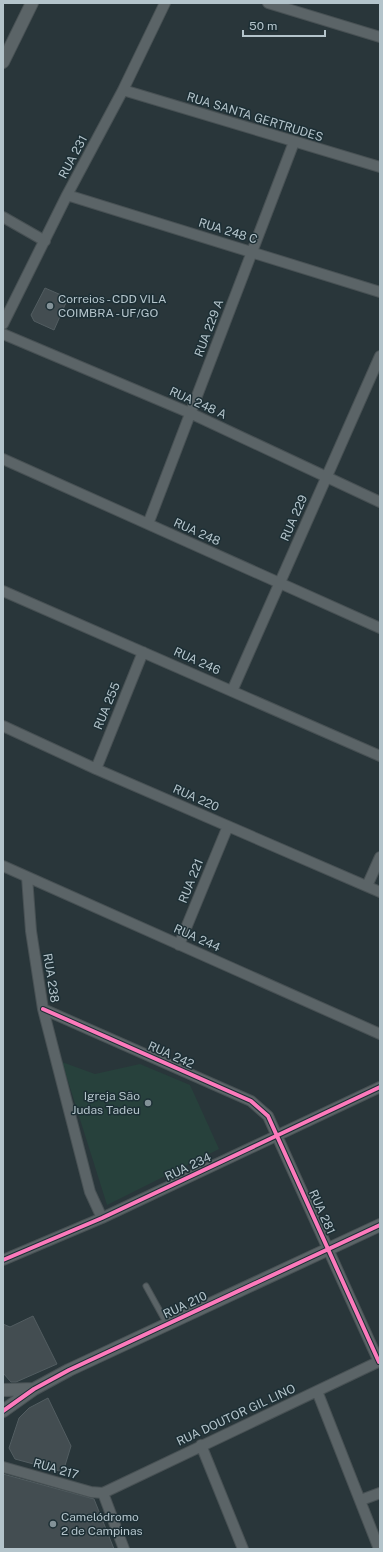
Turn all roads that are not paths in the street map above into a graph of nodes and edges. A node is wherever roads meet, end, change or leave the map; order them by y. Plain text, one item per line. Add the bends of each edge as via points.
1 (32, 3) edge
2 (165, 3) edge
3 (268, 3) edge
4 (380, 37) edge
5 (3, 62) edge
6 (123, 90) junction
7 (294, 142) junction
8 (380, 168) edge
9 (67, 195) junction
10 (3, 217) edge
11 (45, 241) junction
12 (252, 252) junction
13 (380, 292) edge
14 (3, 324) edge
15 (3, 334) edge
16 (380, 356) edge
17 (378, 368) edge
18 (190, 413) junction
19 (3, 459) edge
20 (327, 477) junction
21 (380, 502) edge
22 (148, 524) junction
23 (280, 583) junction
24 (3, 591) edge
25 (380, 628) edge
26 (143, 652) junction
27 (232, 691) junction
28 (3, 726) edge
29 (380, 756) edge
30 (96, 769) junction
31 (228, 826) junction
32 (380, 857) edge
33 (3, 866) edge
34 (27, 877) junction
35 (367, 886) junction
36 (380, 892) edge
37 (179, 945) junction
38 (43, 1009) junction
39 (380, 1034) edge
40 (380, 1087) edge
41 (277, 1136) junction
42 (102, 1218) junction
43 (380, 1225) edge
44 (328, 1250) junction
45 (3, 1260) edge
46 (146, 1286) dead end
47 (168, 1324) junction
48 (379, 1361) edge
49 (34, 1388) junction
50 (3, 1390) edge
51 (317, 1391) junction
52 (3, 1411) edge
53 (201, 1445) junction
54 (3, 1467) edge
55 (103, 1493) junction
56 (380, 1493) edge
57 (361, 1500) junction
58 (124, 1549) edge
59 (243, 1549) edge
60 (379, 1549) edge

1 - 5 street
2 - 6 street, RUA 231
3 - 4 street
6 - 7 street, RUA SANTA GERTRUDES
6 - 9 street, RUA 231
7 - 8 street, RUA SANTA GERTRUDES
7 - 12 street, RUA 229 A
9 - 11 street, RUA 231
9 - 12 street, RUA 248 C
10 - 11 street
11 - 14 street, RUA 231
12 - 13 street, RUA 248 C
12 - 18 street, RUA 229 A
15 - 18 street, RUA 248 A
16 - 17 street, RUA 229
17 - 20 street, RUA 229
18 - 20 street, RUA 248 A
18 - 22 street, RUA 229 A
19 - 22 street, RUA 248
20 - 21 street, RUA 248 A
20 - 23 street, RUA 229
22 - 23 street, RUA 248
23 - 25 street, RUA 248
23 - 27 street, RUA 229
24 - 26 street, RUA 246
26 - 27 street, RUA 246
26 - 30 street, RUA 255
27 - 29 street, RUA 246
28 - 30 street, RUA 220
30 - 31 street, RUA 220
31 - 35 street, RUA 220
31 - 37 street, RUA 221
32 - 35 street
33 - 34 street, RUA 244
34 - 37 street, RUA 244
34 - 38 street, RUA 238 via 31,931
35 - 36 street, RUA 220
37 - 39 street, RUA 244
38 - 41 street, RUA 242 via 251,1102 268,1116
38 - 42 street, RUA 238 via 90,1192
40 - 41 street, RUA 234
41 - 42 street, RUA 234
41 - 44 street, RUA 281
42 - 45 street, RUA 234
43 - 44 street, RUA 210
44 - 47 street, RUA 210
44 - 48 street, RUA 281
46 - 47 lane
47 - 49 street, RUA 210
48 - 51 street, RUA DOUTOR GIL LINO
49 - 50 street, RUA 210
49 - 52 street, RUA 210
51 - 53 street, RUA DOUTOR GIL LINO
51 - 57 street
53 - 55 street, RUA DOUTOR GIL LINO
53 - 59 street
54 - 55 street, RUA 217 via 90,1492
55 - 58 street
56 - 57 street
57 - 60 street

